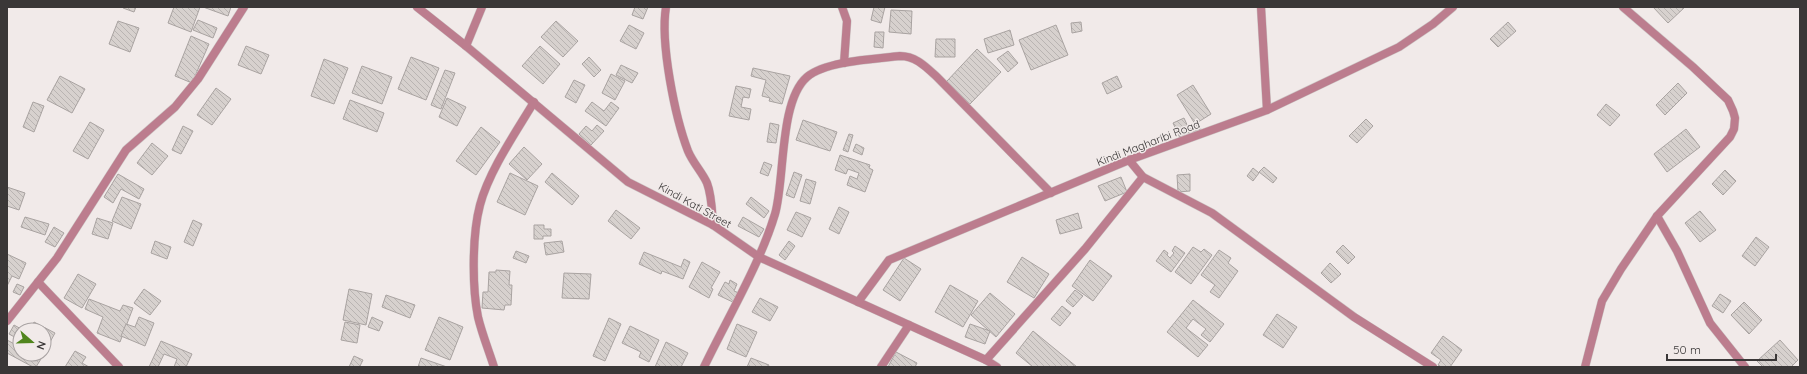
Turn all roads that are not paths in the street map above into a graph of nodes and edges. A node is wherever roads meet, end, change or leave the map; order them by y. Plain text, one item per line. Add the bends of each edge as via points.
1 (244, 7) edge
2 (417, 7) edge
3 (482, 7) edge
4 (666, 7) edge
5 (842, 7) edge
6 (1261, 7) edge
7 (1453, 7) edge
8 (1623, 7) edge
9 (466, 46) junction
10 (844, 63) junction
11 (534, 102) junction
12 (1267, 110) junction
13 (1129, 160) junction
14 (1143, 177) junction
15 (1051, 193) junction
16 (1657, 216) junction
17 (713, 225) junction
18 (759, 257) junction
19 (38, 282) junction
20 (858, 302) junction
21 (7, 321) edge
22 (909, 325) junction
23 (991, 364) edge
24 (119, 367) edge
25 (494, 367) edge
26 (704, 367) edge
27 (881, 367) edge
28 (1433, 367) edge
29 (1585, 367) edge
30 (1745, 367) edge

1 - 19 street via 198,79 175,107 126,150 57,258
2 - 9 street, Kindi Kati Street
3 - 9 street
4 - 17 street via 665,35 673,98 689,152 707,182
5 - 10 street via 847,21
6 - 12 street
7 - 12 street, Kindi Magharibi Road via 1399,47
8 - 16 street via 1728,100 1735,118 1730,137
9 - 11 street, Kindi Kati Street
10 - 15 street via 900,56 918,60
10 - 18 street via 819,70 807,77 797,89 785,135 775,213
11 - 17 street, Kindi Kati Street via 628,182
11 - 25 street via 489,183 480,204 476,228 475,293 478,319
12 - 13 street, Kindi Magharibi Road
13 - 14 street
13 - 15 street, Kindi Magharibi Road
14 - 23 street
14 - 28 street via 1212,213 1354,317
15 - 20 street, Kindi Magharibi Road via 889,260
16 - 29 street via 1602,301
16 - 30 street via 1677,251 1710,323
17 - 18 street, Kindi Kati Street
18 - 20 street, Kindi Kati Street
18 - 26 street
19 - 21 street
19 - 24 street
20 - 22 street, Kindi Kati Street
22 - 23 street, Kindi Kati Street
22 - 27 street

